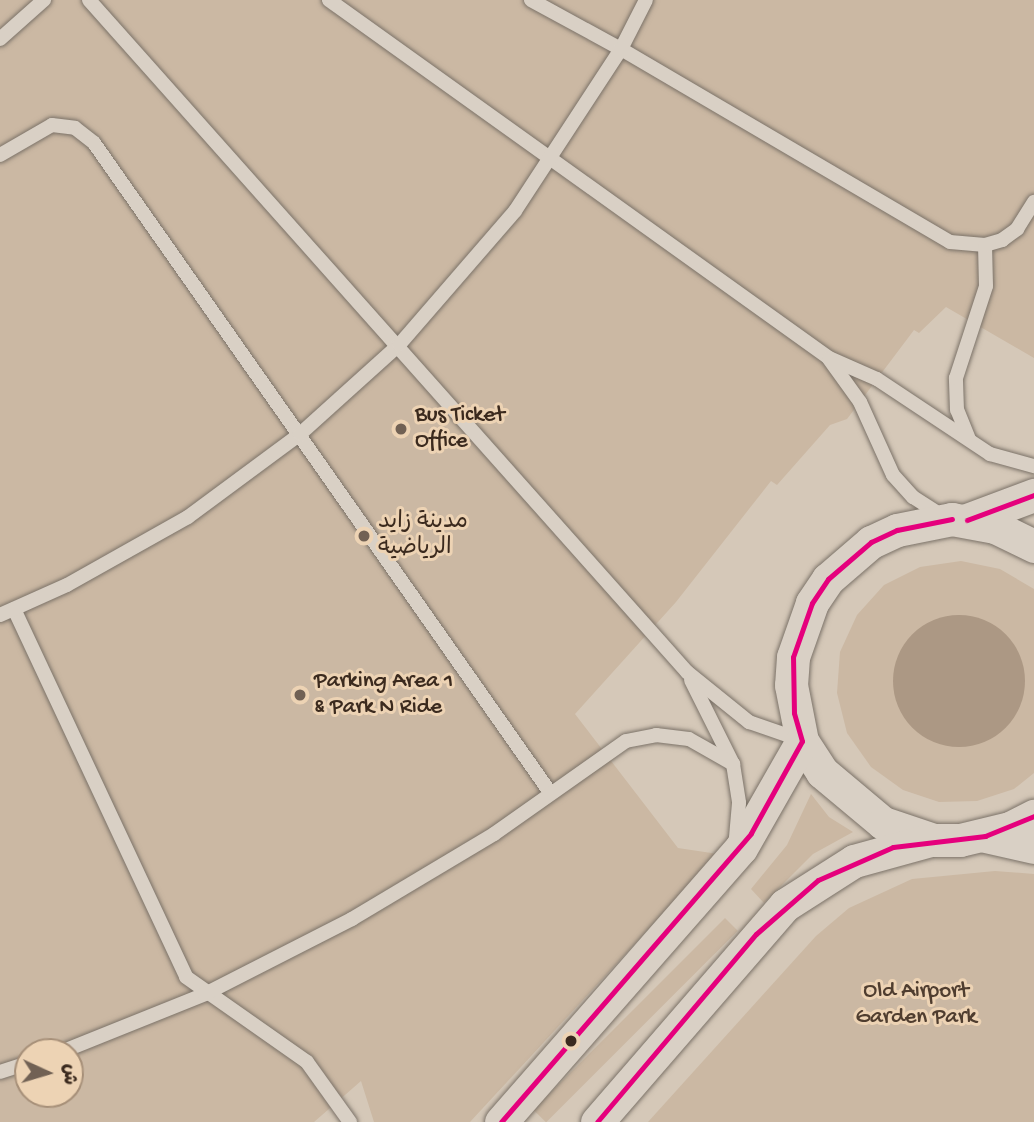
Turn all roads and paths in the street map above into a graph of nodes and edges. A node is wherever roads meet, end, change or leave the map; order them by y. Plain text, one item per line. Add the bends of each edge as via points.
1 (44, 0) edge
2 (89, 0) edge
3 (329, 0) edge
4 (531, 0) edge
5 (646, 0) edge
6 (0, 39) edge
7 (621, 49) junction
8 (0, 155) edge
9 (554, 157) junction
10 (1034, 202) edge
11 (985, 245) junction
12 (399, 345) junction
13 (829, 358) junction
14 (300, 435) junction
15 (970, 440) junction
16 (1034, 466) edge
17 (1034, 495) edge
18 (960, 520) junction
19 (1034, 546) edge
20 (15, 609) junction
21 (0, 615) edge
22 (687, 672) junction
23 (802, 740) junction
24 (733, 764) junction
25 (549, 792) junction
26 (1034, 816) edge
27 (985, 836) junction
28 (934, 840) junction
29 (1034, 847) edge
30 (729, 861) junction
31 (205, 994) junction
32 (84, 1043) edge
33 (603, 1118) edge
34 (350, 1122) edge
35 (501, 1122) edge

1 - 6 lane
2 - 12 lane
3 - 9 lane
4 - 7 lane
5 - 7 lane
7 - 9 lane
7 - 11 lane via 950,242
8 - 14 lane via 52,125 86,134
9 - 12 lane via 484,251
9 - 13 lane
10 - 11 lane via 1017,229
11 - 15 lane via 986,286 956,378 957,410
12 - 14 lane
12 - 22 lane
13 - 15 lane via 877,379
13 - 18 lane via 860,402 893,475 919,502
14 - 20 lane via 188,517
14 - 25 lane
15 - 16 lane via 990,454
17 - 18 street
18 - 19 street
18 - 23 street via 897,530 871,542 818,595 793,657 794,713
20 - 21 lane
20 - 31 lane via 181,970
22 - 23 lane via 749,722
22 - 24 lane
23 - 28 street via 821,772 860,809
23 - 30 street
24 - 25 lane via 690,739 640,737 603,752
24 - 30 lane via 738,823
25 - 31 lane via 426,877
26 - 27 street
27 - 28 street
27 - 29 street
28 - 33 street via 854,861 785,905
30 - 35 street
31 - 32 lane
31 - 34 lane via 307,1062

